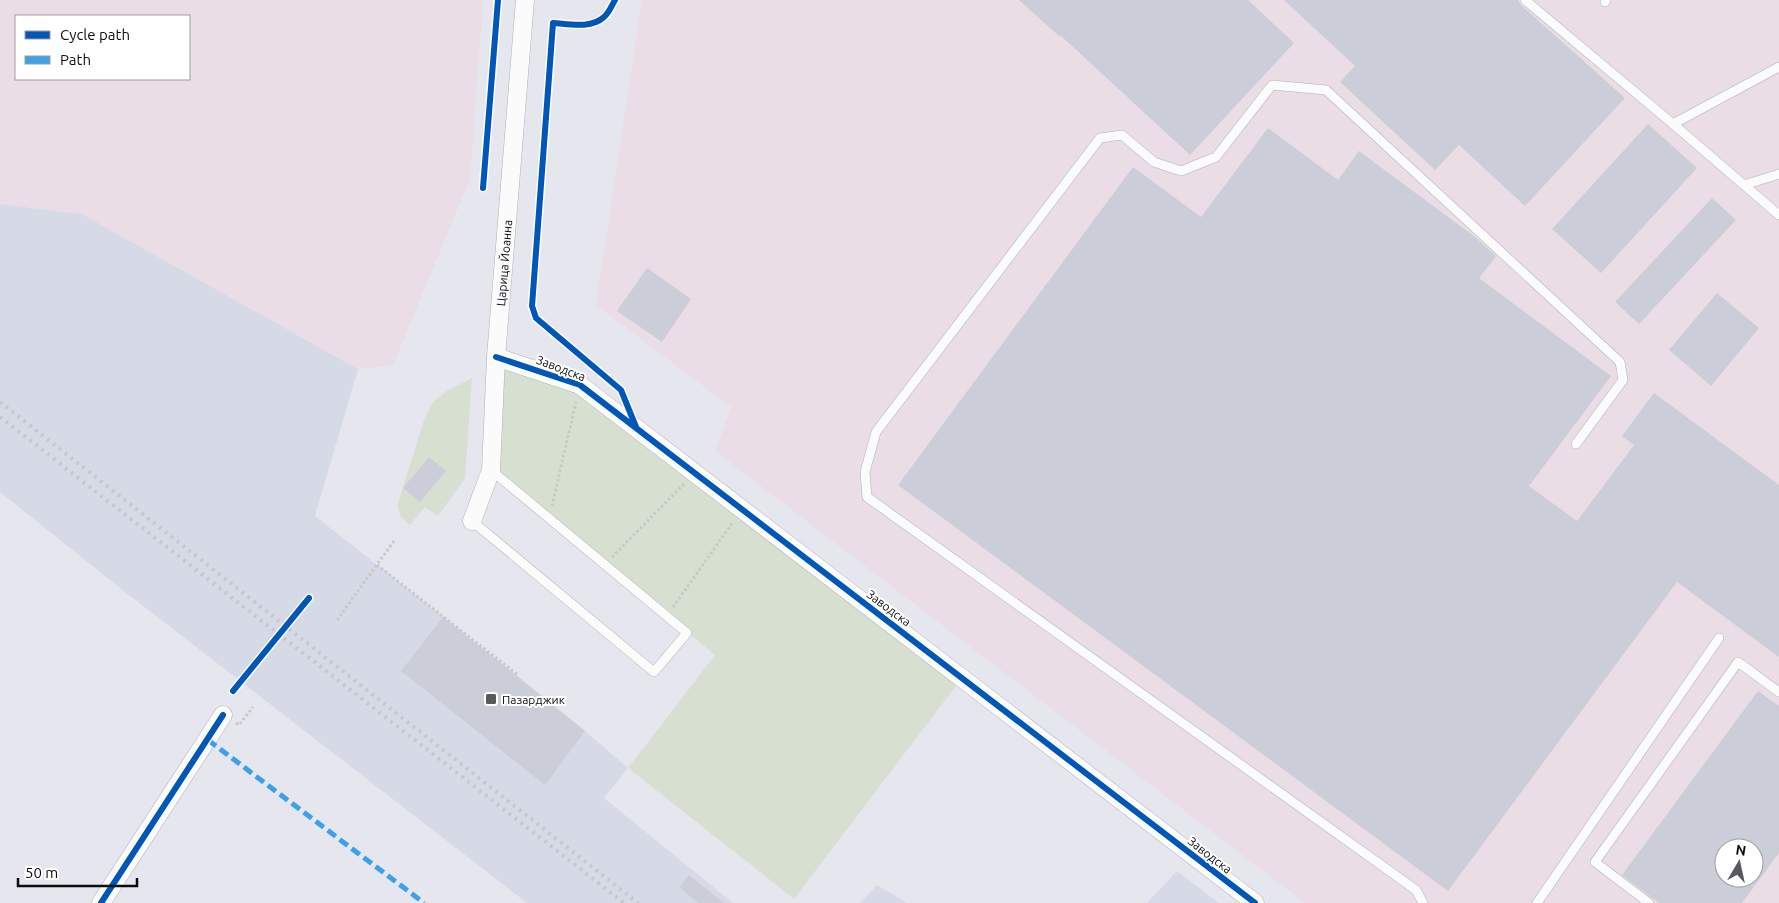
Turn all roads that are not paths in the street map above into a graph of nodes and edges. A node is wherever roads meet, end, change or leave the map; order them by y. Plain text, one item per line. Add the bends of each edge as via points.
1 (526, 0) edge
2 (1525, 0) edge
3 (1779, 67) edge
4 (1674, 124) junction
5 (1779, 174) edge
6 (1744, 185) junction
7 (1779, 216) edge
8 (496, 357) junction
9 (1576, 444) dead end
10 (491, 470) junction
11 (472, 520) joint
12 (1719, 638) dead end
13 (1779, 692) edge
14 (223, 715) dead end
15 (101, 903) edge
16 (1254, 903) edge
17 (1423, 903) edge
18 (1537, 903) edge
19 (1648, 903) edge

1 - 8 street, Царица Йоанна
2 - 4 lane
3 - 4 lane
4 - 6 lane
5 - 6 lane
6 - 7 lane
8 - 10 street, Царица Йоанна
8 - 16 street, Заводска via 580,385
9 - 17 lane via 1623,380 1620,362 1326,90 1272,85 1216,157 1181,171 1154,162 1122,135 1100,138 876,432 865,472 867,498 1416,890
10 - 11 street, Царица Йоанна
10 - 11 lane via 687,633 654,672
12 - 18 lane
13 - 19 lane via 1738,662 1595,862
14 - 15 street

